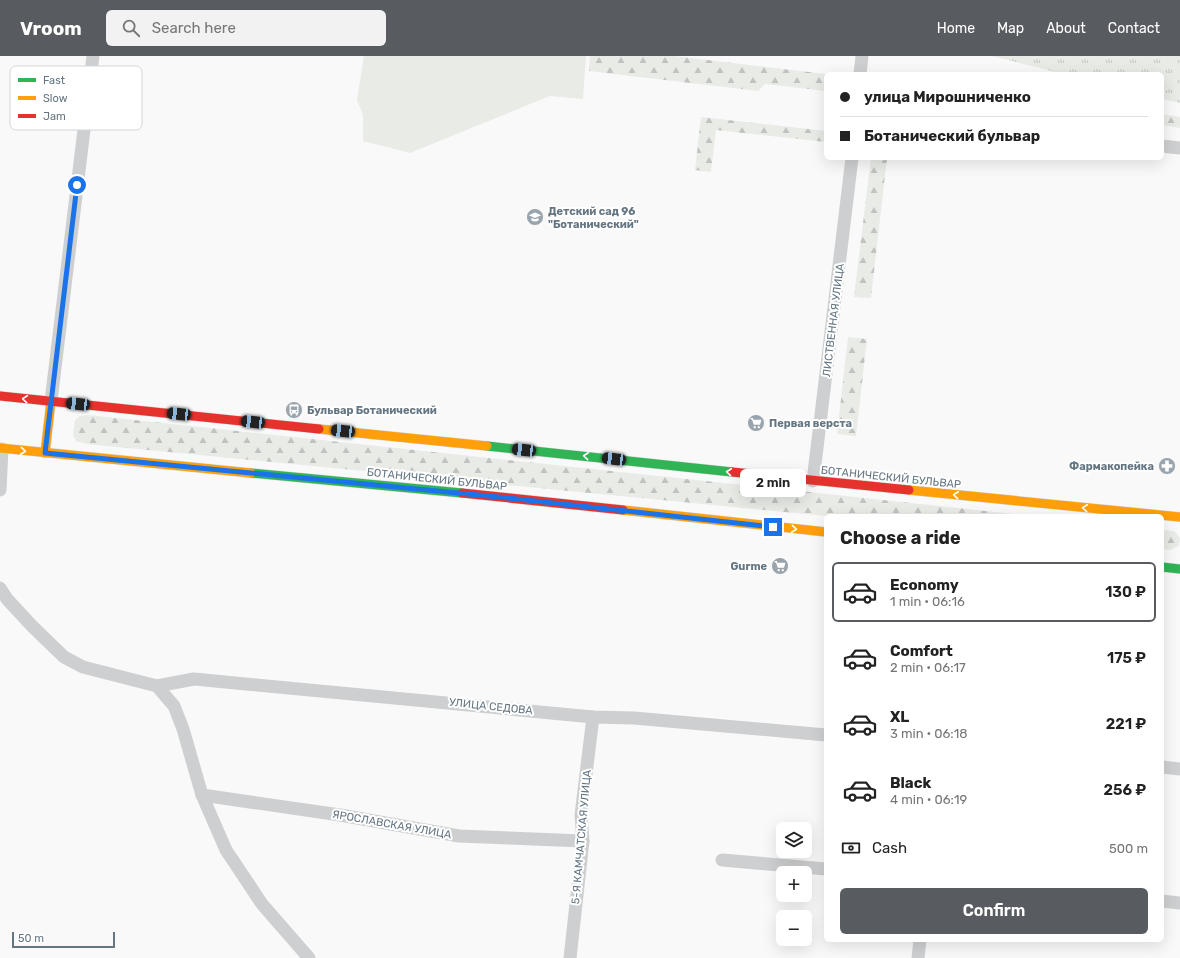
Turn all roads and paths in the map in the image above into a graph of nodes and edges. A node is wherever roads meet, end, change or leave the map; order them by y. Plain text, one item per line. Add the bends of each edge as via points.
1 (93, 56) edge
2 (862, 56) edge
3 (92, 66) edge
4 (860, 72) edge
5 (84, 130) edge
6 (1164, 146) edge
7 (1180, 148) edge
8 (852, 160) edge
9 (0, 396) edge
10 (51, 401) junction
11 (1, 448) edge
12 (45, 453) junction
13 (813, 482) junction
14 (0, 490) edge
15 (1149, 514) edge
16 (1164, 515) edge
17 (1180, 517) edge
18 (824, 532) edge
19 (1164, 567) edge
20 (1180, 569) edge
21 (0, 588) edge
22 (157, 686) junction
23 (593, 717) junction
24 (824, 735) edge
25 (1164, 767) edge
26 (1180, 769) edge
27 (202, 795) junction
28 (583, 841) junction
29 (722, 860) dead end
30 (824, 869) edge
31 (1164, 901) edge
32 (1180, 903) edge
33 (920, 942) edge
34 (309, 958) edge
35 (570, 958) edge
36 (918, 958) edge

1 - 3 street
2 - 4 street
5 - 10 street
6 - 7 street
8 - 13 street, ЛИСТВЕННАЯ УЛИЦА
10 -> 9 street, БОТАНИЧЕСКИЙ БУЛЬВАР
10 - 12 street
13 -> 10 street, БОТАНИЧЕСКИЙ БУЛЬВАР
11 -> 12 street, БОТАНИЧЕСКИЙ БУЛЬВАР
11 - 14 street
12 -> 18 street, БОТАНИЧЕСКИЙ БУЛЬВАР
15 -> 13 street, БОТАНИЧЕСКИЙ БУЛЬВАР
17 -> 16 street, БОТАНИЧЕСКИЙ БУЛЬВАР
19 - 20 street
21 - 22 street via 32,626 64,657 83,667
22 - 23 street, УЛИЦА СЕДОВА via 194,679
22 - 27 street via 174,706
23 - 24 street, УЛИЦА СЕДОВА via 634,718
23 - 28 street, 5-Я КАМЧАТСКАЯ УЛИЦА via 581,815
25 - 26 street
27 - 28 street, ЯРОСЛАВСКАЯ УЛИЦА via 459,836
27 - 34 street via 226,850 262,904
28 - 35 street, 5-Я КАМЧАТСКАЯ УЛИЦА
29 - 30 street
31 - 32 street
33 - 36 street

